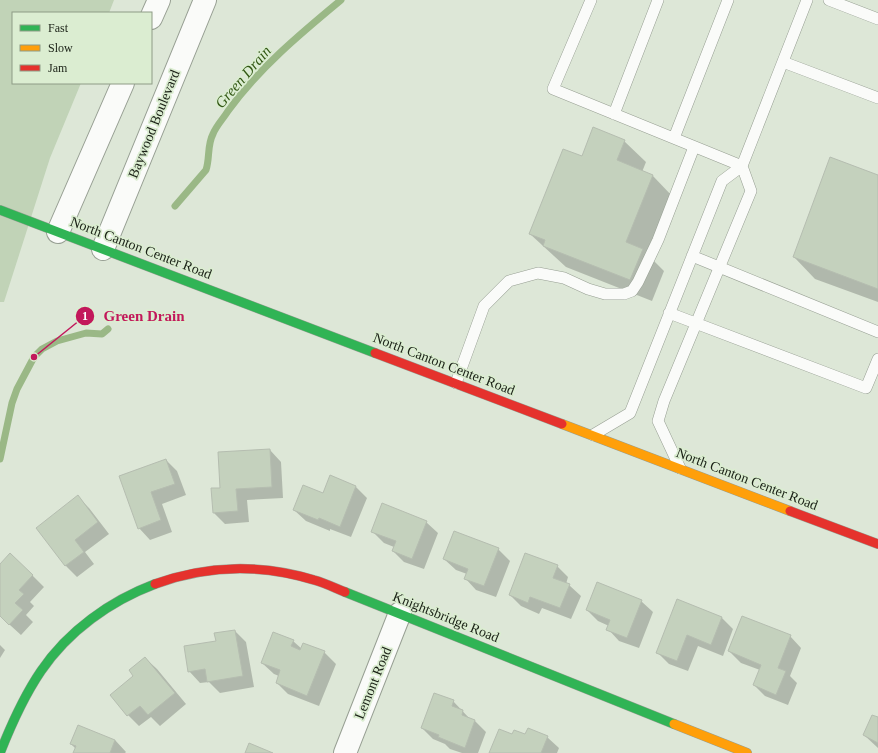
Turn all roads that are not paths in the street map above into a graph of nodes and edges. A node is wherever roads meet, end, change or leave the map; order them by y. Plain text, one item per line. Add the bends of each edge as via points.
1 (159, 0) edge
2 (205, 0) edge
3 (591, 0) edge
4 (658, 0) edge
5 (728, 0) edge
6 (807, 0) edge
7 (829, 0) edge
8 (152, 16) edge
9 (878, 19) edge
10 (783, 62) junction
11 (123, 84) edge
12 (878, 98) edge
13 (614, 114) junction
14 (674, 138) junction
15 (694, 147) junction
16 (742, 166) junction
17 (0, 210) edge
18 (58, 232) junction
19 (103, 249) junction
20 (692, 256) junction
21 (720, 268) junction
22 (669, 313) junction
23 (696, 324) junction
24 (878, 332) edge
25 (878, 359) edge
26 (456, 383) junction
27 (592, 435) junction
28 (680, 468) junction
29 (878, 544) edge
30 (400, 613) junction
31 (0, 753) edge
32 (345, 753) edge
33 (747, 753) edge

1 - 8 street
2 - 19 street, Baywood Boulevard
3 - 13 lane via 553,89
4 - 13 lane
5 - 14 lane
6 - 10 lane
7 - 9 lane
10 - 12 lane
10 - 16 lane
11 - 18 street
13 - 14 lane
14 - 15 lane
15 - 16 lane
15 - 26 lane via 658,240 632,290 624,294 605,294 564,278 538,273 509,281 484,306
16 - 20 lane via 722,181
16 - 21 lane via 751,191
17 - 18 main road, North Canton Center Road
18 - 19 main road, North Canton Center Road
19 - 26 main road, North Canton Center Road
20 - 21 lane
20 - 22 lane
21 - 23 lane
21 - 24 lane
22 - 23 lane
22 - 27 lane via 630,413
23 - 25 lane via 866,388
23 - 28 lane via 658,422
26 - 27 main road, North Canton Center Road
27 - 28 main road, North Canton Center Road
28 - 29 main road, North Canton Center Road
30 - 31 main road, Knightsbridge Road via 315,580 265,570 240,568 199,572 160,582 126,596 104,609 66,641 36,678
30 - 32 street, Lemont Road
30 - 33 main road, Knightsbridge Road

